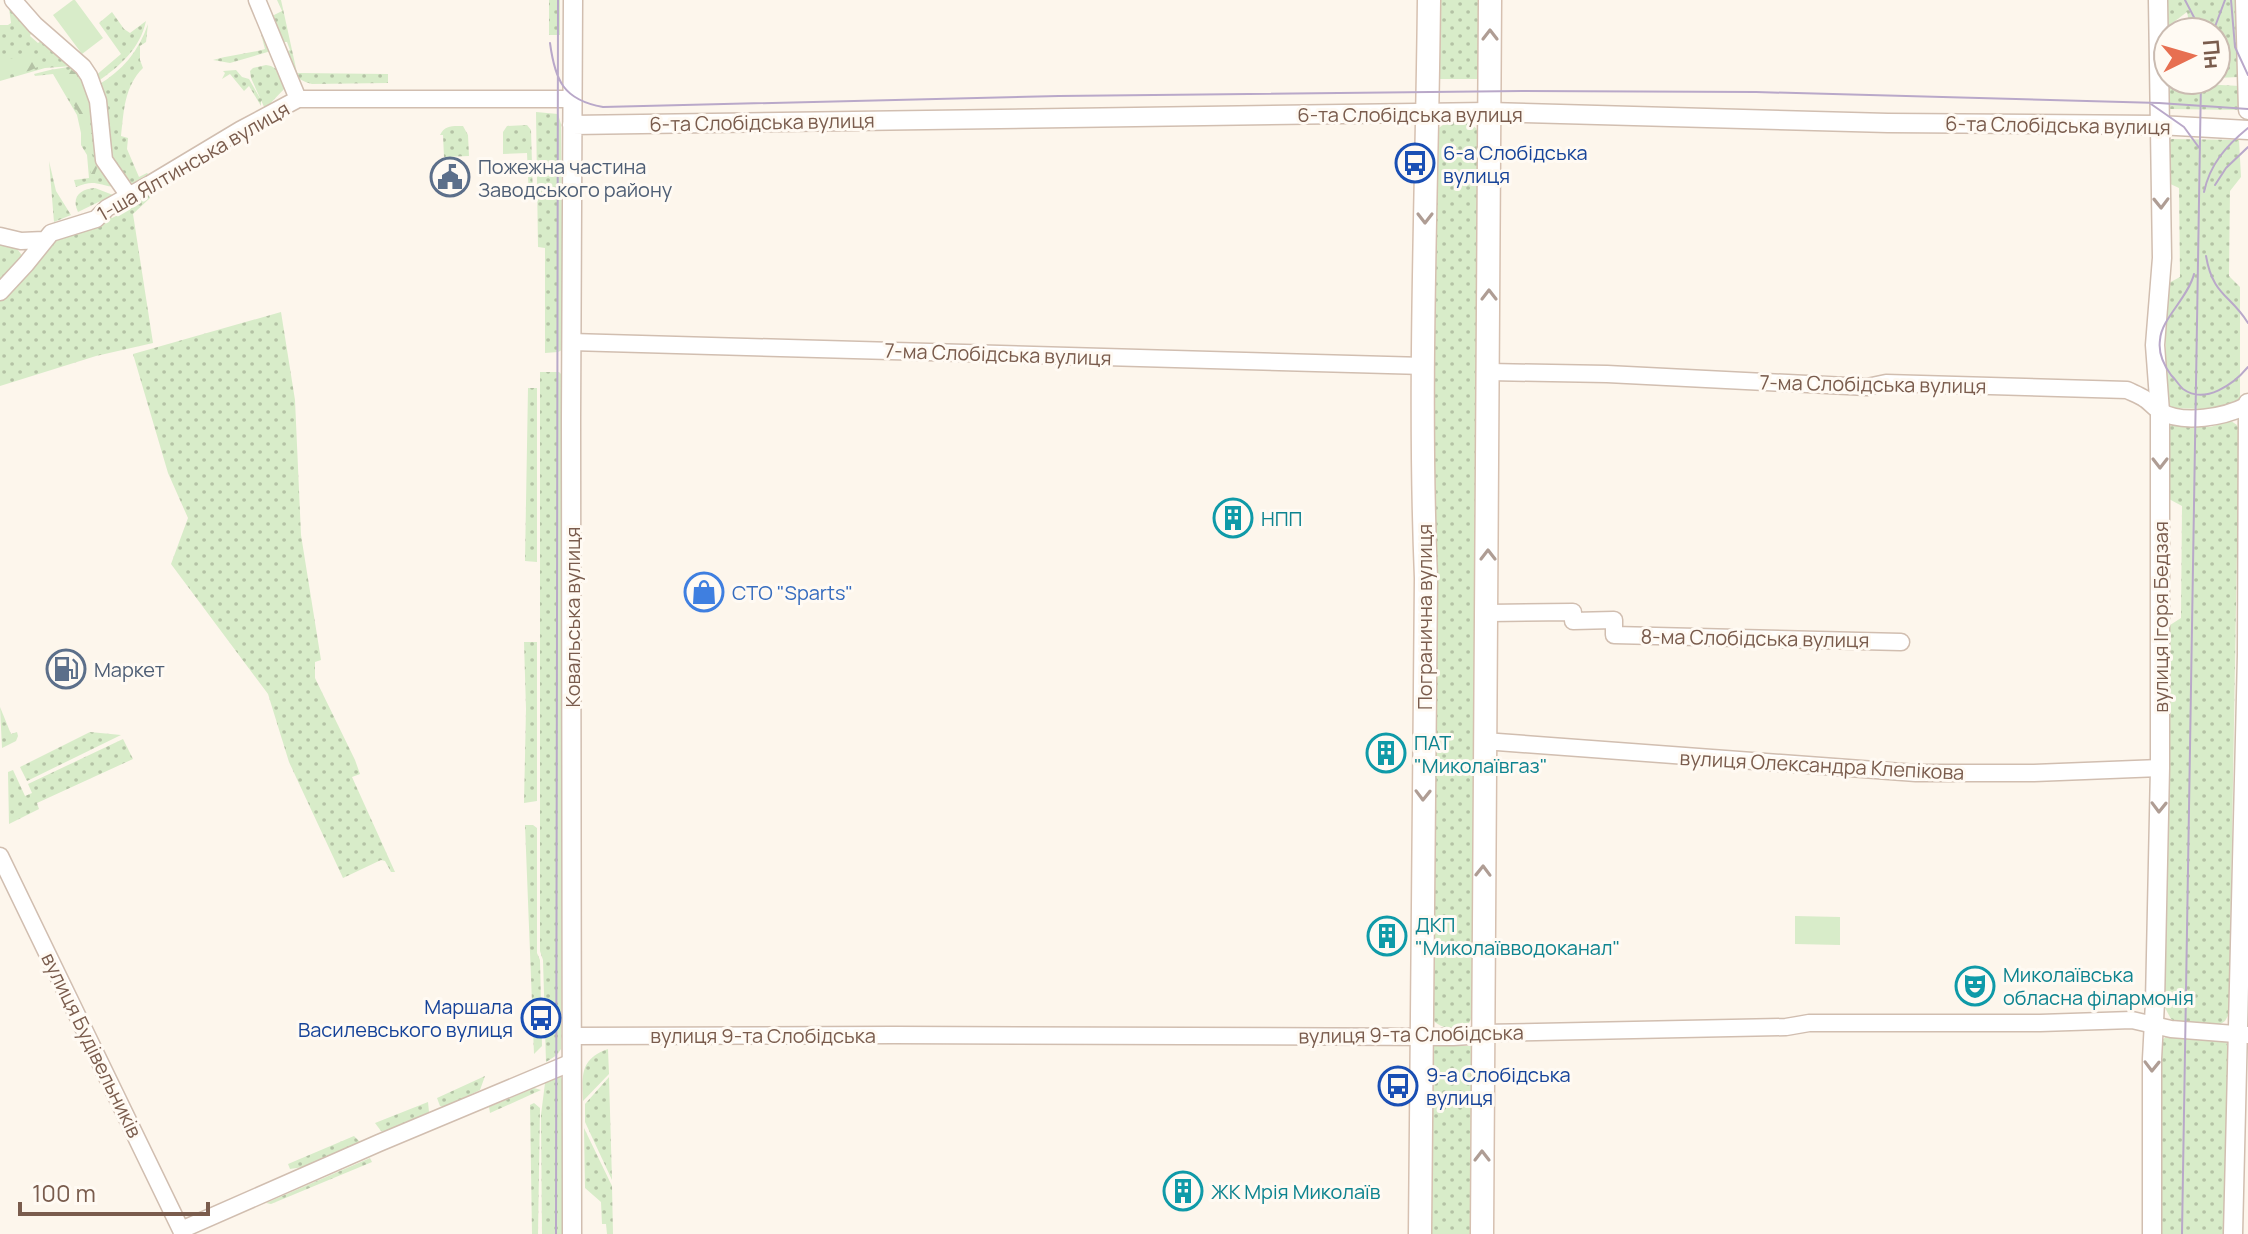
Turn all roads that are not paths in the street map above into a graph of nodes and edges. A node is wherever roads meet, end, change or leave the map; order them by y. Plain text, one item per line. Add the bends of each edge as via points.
1 (13, 0) edge
2 (257, 0) edge
3 (573, 0) edge
4 (1429, 0) edge
5 (1490, 0) edge
6 (2158, 0) edge
7 (2245, 0) edge
8 (298, 99) junction
9 (572, 99) junction
10 (2248, 110) edge
11 (1427, 112) junction
12 (1489, 112) junction
13 (572, 125) junction
14 (2159, 125) junction
15 (2248, 130) edge
16 (129, 196) junction
17 (0, 236) edge
18 (44, 240) junction
19 (0, 292) edge
20 (571, 342) junction
21 (1424, 366) junction
22 (1489, 372) junction
23 (2248, 404) edge
24 (2160, 412) junction
25 (1488, 613) junction
26 (1901, 642) dead end
27 (2248, 655) edge
28 (1484, 741) junction
29 (2160, 768) junction
30 (0, 856) edge
31 (2154, 1025) junction
32 (1482, 1033) junction
33 (2242, 1035) edge
34 (571, 1036) junction
35 (1420, 1037) junction
36 (570, 1063) junction
37 (182, 1232) edge
38 (572, 1234) edge
39 (1420, 1234) edge
40 (1482, 1234) edge
41 (2152, 1234) edge
42 (2233, 1234) edge

1 - 16 street via 89,76 98,101 104,160
2 - 8 street
3 - 9 street, Ковальська вулиця
4 - 11 main road, Погранична вулиця
12 -> 5 main road
6 - 14 street, вулиця Ігоря Бедзая
7 - 10 street
8 - 9 street
8 - 16 street, 1-ша Ялтинська вулиця
9 - 13 street, Ковальська вулиця
11 - 12 street, 6-та Слобідська вулиця
11 - 13 street, 6-та Слобідська вулиця
11 -> 21 main road, Погранична вулиця
12 - 14 street, 6-та Слобідська вулиця
22 -> 12 main road
13 - 20 street, Ковальська вулиця
14 - 15 street, 6-та Слобідська вулиця
14 -> 24 street, вулиця Ігоря Бедзая via 2162,258 2155,345
16 - 18 street, 1-ша Ялтинська вулиця via 96,219
17 - 18 street, 1-ша Ялтинська вулиця
18 - 19 street, 1-ша Ялтинська вулиця
20 - 21 street, 7-ма Слобідська вулиця
20 - 34 street, Ковальська вулиця
21 -> 35 main road, Погранична вулиця
22 - 24 street, 7-ма Слобідська вулиця via 1867,387 1886,383 2127,390
25 -> 22 main road
23 - 24 street, 7-ма Слобідська вулиця via 2205,417
23 - 27 street
24 -> 29 street, вулиця Ігоря Бедзая
25 - 26 street, 8-ма Слобідська вулиця via 1573,612 1573,621 1614,620 1614,635
25 - 28 main road
27 - 33 street
28 - 29 street, вулиця Олександра Клепікова via 1916,773
32 -> 28 main road
29 -> 31 street, вулиця Ігоря Бедзая
30 - 37 street, вулиця Будівельників
31 - 32 street, вулиця 9-та Слобідська via 2132,1020 1809,1023
31 - 33 street, вулиця 9-та Слобідська
31 -> 41 street, вулиця Ігоря Бедзая
32 - 35 street, вулиця 9-та Слобідська
40 -> 32 main road
33 - 42 street
34 - 35 street, вулиця 9-та Слобідська
34 - 36 street, Ковальська вулиця
35 - 39 main road, Погранична вулиця
36 - 37 street
36 - 38 street, Ковальська вулиця

